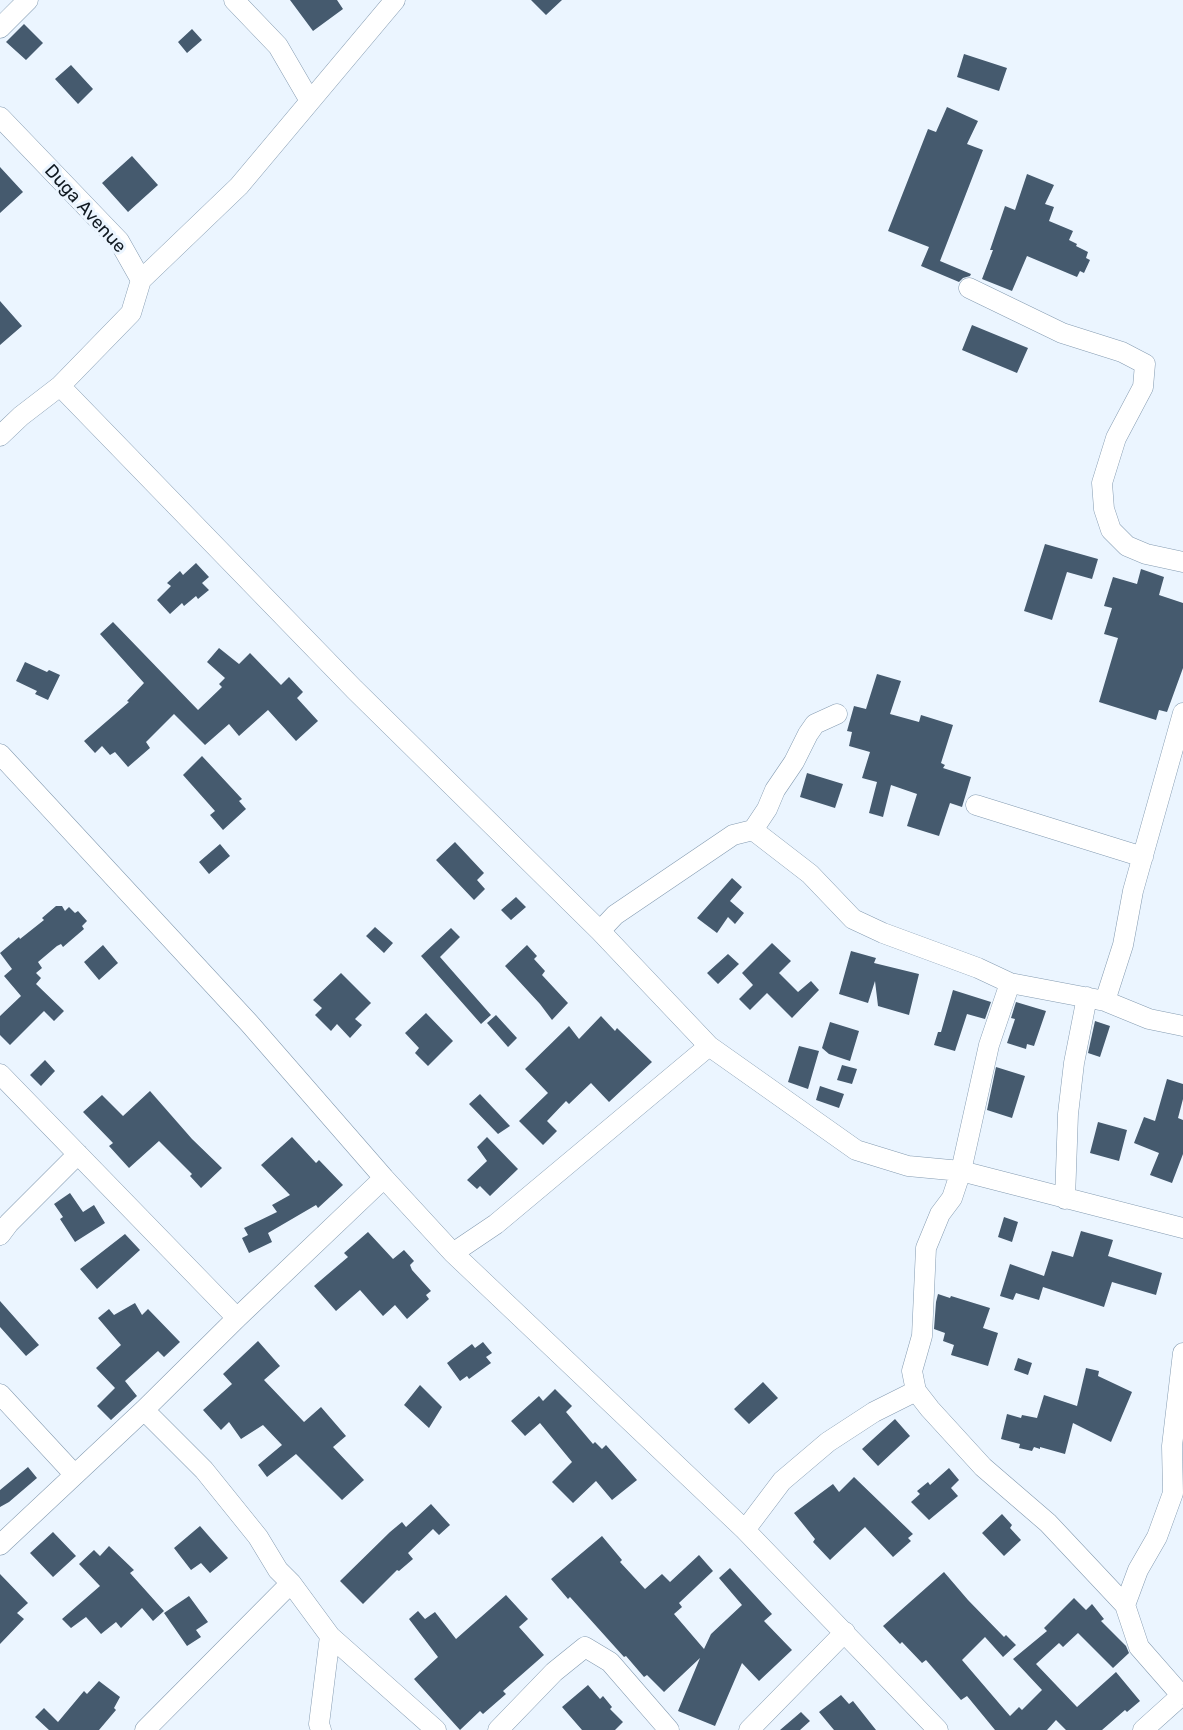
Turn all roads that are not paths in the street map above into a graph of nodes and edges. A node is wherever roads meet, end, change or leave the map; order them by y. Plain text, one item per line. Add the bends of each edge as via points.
1 (28, 0) edge
2 (234, 0) edge
3 (395, 0) edge
4 (0, 28) edge
5 (310, 101) junction
6 (0, 117) edge
7 (141, 280) junction
8 (969, 288) dead end
9 (60, 386) junction
10 (0, 436) edge
11 (1183, 562) edge
12 (1183, 713) edge
13 (837, 714) dead end
14 (2, 761) edge
15 (975, 806) dead end
16 (753, 830) junction
17 (1143, 857) junction
18 (600, 931) junction
19 (1010, 982) junction
20 (1096, 999) junction
21 (1183, 1026) edge
22 (710, 1046) junction
23 (0, 1074) edge
24 (78, 1154) junction
25 (962, 1171) junction
26 (384, 1178) junction
27 (1065, 1199) junction
28 (1183, 1228) edge
29 (0, 1235) edge
30 (453, 1253) junction
31 (237, 1318) junction
32 (1183, 1353) edge
33 (916, 1391) junction
34 (0, 1394) edge
35 (144, 1410) junction
36 (74, 1474) junction
37 (745, 1530) junction
38 (0, 1545) edge
39 (291, 1583) junction
40 (1125, 1605) junction
41 (845, 1632) junction
42 (330, 1636) junction
43 (1182, 1694) edge
44 (145, 1730) edge
45 (321, 1730) edge
46 (436, 1730) edge
47 (498, 1730) edge
48 (669, 1730) edge
49 (749, 1730) edge
50 (938, 1730) edge
51 (1143, 1730) edge

1 - 4 street
2 - 5 street via 278,46
3 - 5 street
5 - 7 street via 239,186
6 - 7 street, Duga Avenue via 118,241
7 - 9 street via 130,313
8 - 11 street via 1062,333 1122,352 1145,364 1143,387 1116,438 1102,483 1104,509 1111,530 1127,546
9 - 10 street
9 - 18 street via 354,689
12 - 17 street
13 - 16 street via 815,724
14 - 26 street via 249,1023
15 - 17 street
16 - 18 street via 733,835 615,915
16 - 19 street via 810,874 853,920
17 - 20 street via 1123,945
18 - 22 street
19 - 20 street
19 - 25 street via 989,1045
20 - 21 street via 1149,1019
20 - 27 street via 1074,1063
22 - 25 street via 856,1150 908,1166
22 - 30 street via 496,1224
23 - 24 street
24 - 29 street
24 - 31 street
25 - 27 street
25 - 33 street via 926,1248 922,1336 912,1371
26 - 30 street
26 - 31 street
27 - 28 street
30 - 37 street
31 - 35 street
32 - 40 street via 1172,1446 1173,1493
33 - 37 street via 828,1442 782,1481
33 - 40 street via 982,1467 1048,1523
34 - 36 street
35 - 36 street
35 - 39 street via 204,1470
36 - 38 street
37 - 41 street
39 - 42 street
39 - 44 street
40 - 43 street via 1139,1647
41 - 49 street
41 - 50 street
42 - 45 street
42 - 46 street
43 - 51 street
47 - 48 street via 554,1672 585,1647 610,1662

